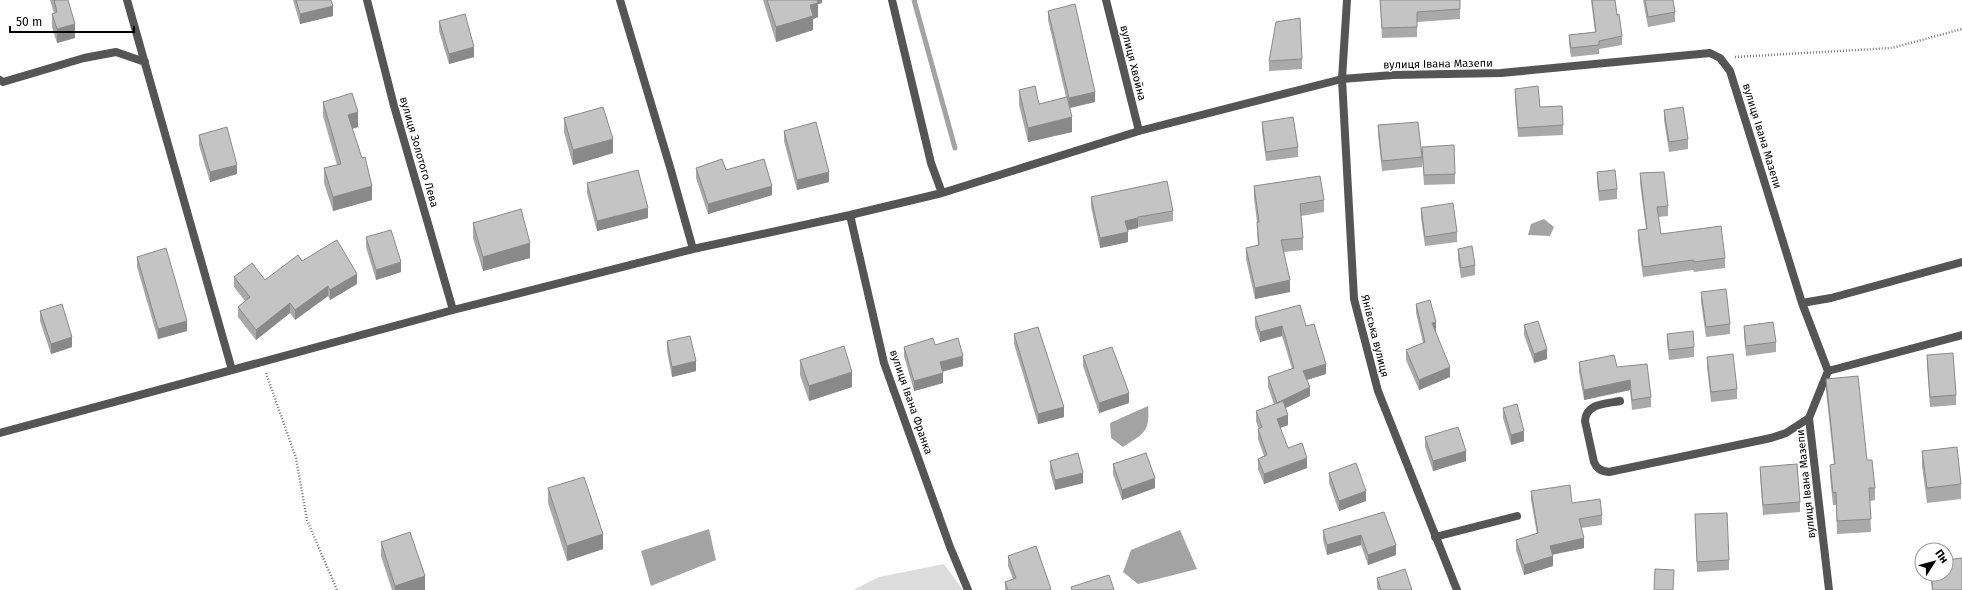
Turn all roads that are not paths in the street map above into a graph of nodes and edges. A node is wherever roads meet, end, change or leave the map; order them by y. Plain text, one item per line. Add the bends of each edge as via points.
1 (127, 0) edge
2 (367, 0) edge
3 (620, 0) edge
4 (892, 0) edge
5 (1106, 0) edge
6 (1347, 0) edge
7 (145, 62) junction
8 (1342, 79) junction
9 (0, 80) edge
10 (1140, 131) junction
11 (942, 193) junction
12 (850, 215) junction
13 (693, 249) junction
14 (1962, 262) edge
15 (1802, 304) junction
16 (453, 310) junction
17 (1962, 335) edge
18 (232, 370) junction
19 (1828, 371) junction
20 (1620, 401) dead end
21 (1809, 418) junction
22 (0, 433) edge
23 (1518, 516) dead end
24 (1435, 537) junction
25 (968, 590) edge
26 (1456, 590) edge
27 (1829, 590) edge

1 - 7 street
2 - 16 street, вулиця Золотого Лева via 394,106
3 - 13 street
4 - 11 street via 931,163
5 - 10 street, вулиця Хвойна
6 - 8 street, Янівська вулиця
7 - 9 street via 116,52 84,58 3,82
7 - 18 street
8 - 10 street, вулиця Івана Мазепи
8 - 15 street, вулиця Івана Мазепи via 1393,75 1501,74 1710,53 1720,58 1730,71
8 - 24 street, Янівська вулиця via 1354,299 1378,391
10 - 11 street, вулиця Івана Мазепи
11 - 12 street, вулиця Івана Мазепи
12 - 13 street, вулиця Івана Мазепи
12 - 25 street, вулиця Івана Франка via 884,363
13 - 16 street, вулиця Івана Мазепи
14 - 15 street
15 - 19 street, вулиця Івана Мазепи
16 - 18 street, вулиця Івана Мазепи
17 - 19 street
18 - 22 street, вулиця Івана Мазепи
19 - 21 street, вулиця Івана Мазепи
20 - 21 street via 1595,406 1586,414 1585,421 1594,462 1602,471 1609,472 1759,441 1786,432
21 - 27 street, вулиця Івана Мазепи
23 - 24 street
24 - 26 street, Янівська вулиця

